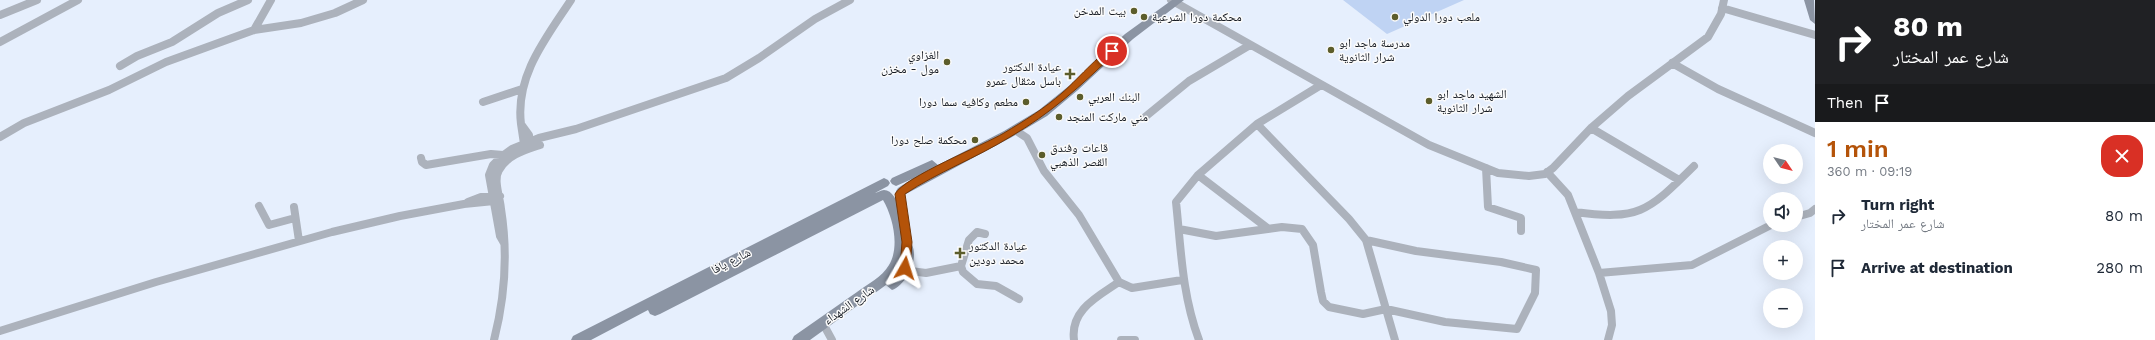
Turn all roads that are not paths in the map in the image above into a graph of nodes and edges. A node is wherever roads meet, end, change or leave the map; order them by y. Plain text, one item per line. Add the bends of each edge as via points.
1 (37, 0) edge
2 (78, 0) edge
3 (248, 0) edge
4 (271, 0) edge
5 (363, 0) edge
6 (571, 0) edge
7 (850, 0) edge
8 (1809, 0) edge
9 (1174, 1) edge
10 (1723, 4) edge
11 (0, 15) edge
12 (1815, 20) edge
13 (254, 30) junction
14 (1815, 35) edge
15 (0, 42) edge
16 (1250, 45) junction
17 (1672, 63) junction
18 (120, 66) dead end
19 (1321, 85) junction
20 (522, 89) junction
21 (483, 102) dead end
22 (1146, 117) dead end
23 (1257, 124) junction
24 (1591, 128) junction
25 (1015, 130) junction
26 (1815, 133) edge
27 (0, 137) edge
28 (529, 145) junction
29 (502, 155) junction
30 (421, 158) dead end
31 (1694, 166) dead end
32 (1486, 168) junction
33 (1547, 172) junction
34 (1198, 175) junction
35 (1679, 180) junction
36 (892, 190) junction
37 (496, 197) junction
38 (259, 206) dead end
39 (294, 207) dead end
40 (1815, 209) edge
41 (1575, 212) junction
42 (1803, 215) edge
43 (295, 218) junction
44 (1266, 227) junction
45 (1179, 229) junction
46 (1763, 229) edge
47 (1521, 231) dead end
48 (985, 234) dead end
49 (1366, 240) junction
50 (299, 241) junction
51 (961, 266) junction
52 (903, 270) junction
53 (1599, 273) junction
54 (1182, 280) junction
55 (1119, 282) junction
56 (1019, 299) dead end
57 (1386, 309) junction
58 (0, 331) edge
59 (829, 335) edge
60 (1076, 339) edge
61 (494, 340) edge
62 (578, 340) edge
63 (595, 340) edge
64 (799, 340) edge
65 (810, 340) edge
66 (1121, 340) edge
67 (1135, 340) edge
68 (1199, 340) edge
69 (1395, 340) edge
70 (1608, 340) edge

1 - 11 street
2 - 15 street
3 - 18 street via 218,13 172,42
4 - 13 street
5 - 13 street via 301,23
6 - 20 street via 529,69
7 - 28 street via 815,19 726,78 576,129 566,135
8 - 12 main road
9 - 16 street
9 - 25 main road via 1123,41 1064,96
9 - 36 main road via 1135,23 1062,91 1032,113 1009,128
10 - 14 street
10 - 17 street via 1721,14 1708,37
13 - 27 street via 166,62 109,90 24,123
16 - 19 street
16 - 22 street via 1189,81
17 - 24 street
17 - 26 street via 1718,89
19 - 23 street
19 - 32 street via 1429,145
20 - 21 street
20 - 28 street via 521,124
23 - 34 street
23 - 49 street
24 - 33 street
24 - 35 street
25 - 36 main road via 917,181
25 - 55 street via 1027,138 1044,171 1078,214
28 - 29 street
28 - 37 street via 509,158 498,170
29 - 30 street via 491,154 426,165
29 - 37 street via 490,170
31 - 35 street
32 - 33 street via 1514,176
32 - 47 street via 1488,207 1521,218
33 - 41 street via 1568,196
34 - 44 street
34 - 45 street via 1176,202
35 - 41 street via 1643,210 1619,216
36 - 52 main road via 907,242 907,258
36 - 62 main road, شارع يافا
36 - 63 main road, شارع يافا
36 - 64 main road, شارع الشهداء via 900,249 897,264 881,282
37 - 50 street via 400,216
37 - 61 street via 506,232 505,293
38 - 43 street via 269,225
39 - 43 street
40 - 42 street
41 - 53 street
43 - 50 street
44 - 45 street via 1238,235 1222,236 1206,236
44 - 57 street via 1298,228 1305,232 1315,250 1322,299 1327,306 1363,314
45 - 54 street
46 - 53 street via 1692,264
48 - 51 street via 977,232 969,240
49 - 57 street
49 - 57 street via 1416,251 1536,270 1534,292 1517,329 1445,322
50 - 58 street
51 - 52 street via 926,273
51 - 56 street via 965,274 977,284 999,287
52 - 59 main road, شارع الشهداء via 891,284
53 - 70 street via 1611,311 1612,326
54 - 55 street via 1132,288
54 - 68 street via 1191,321
55 - 60 street via 1078,313 1073,320 1071,331
57 - 69 street
59 - 65 main road, شارع الشهداء
66 - 67 street

